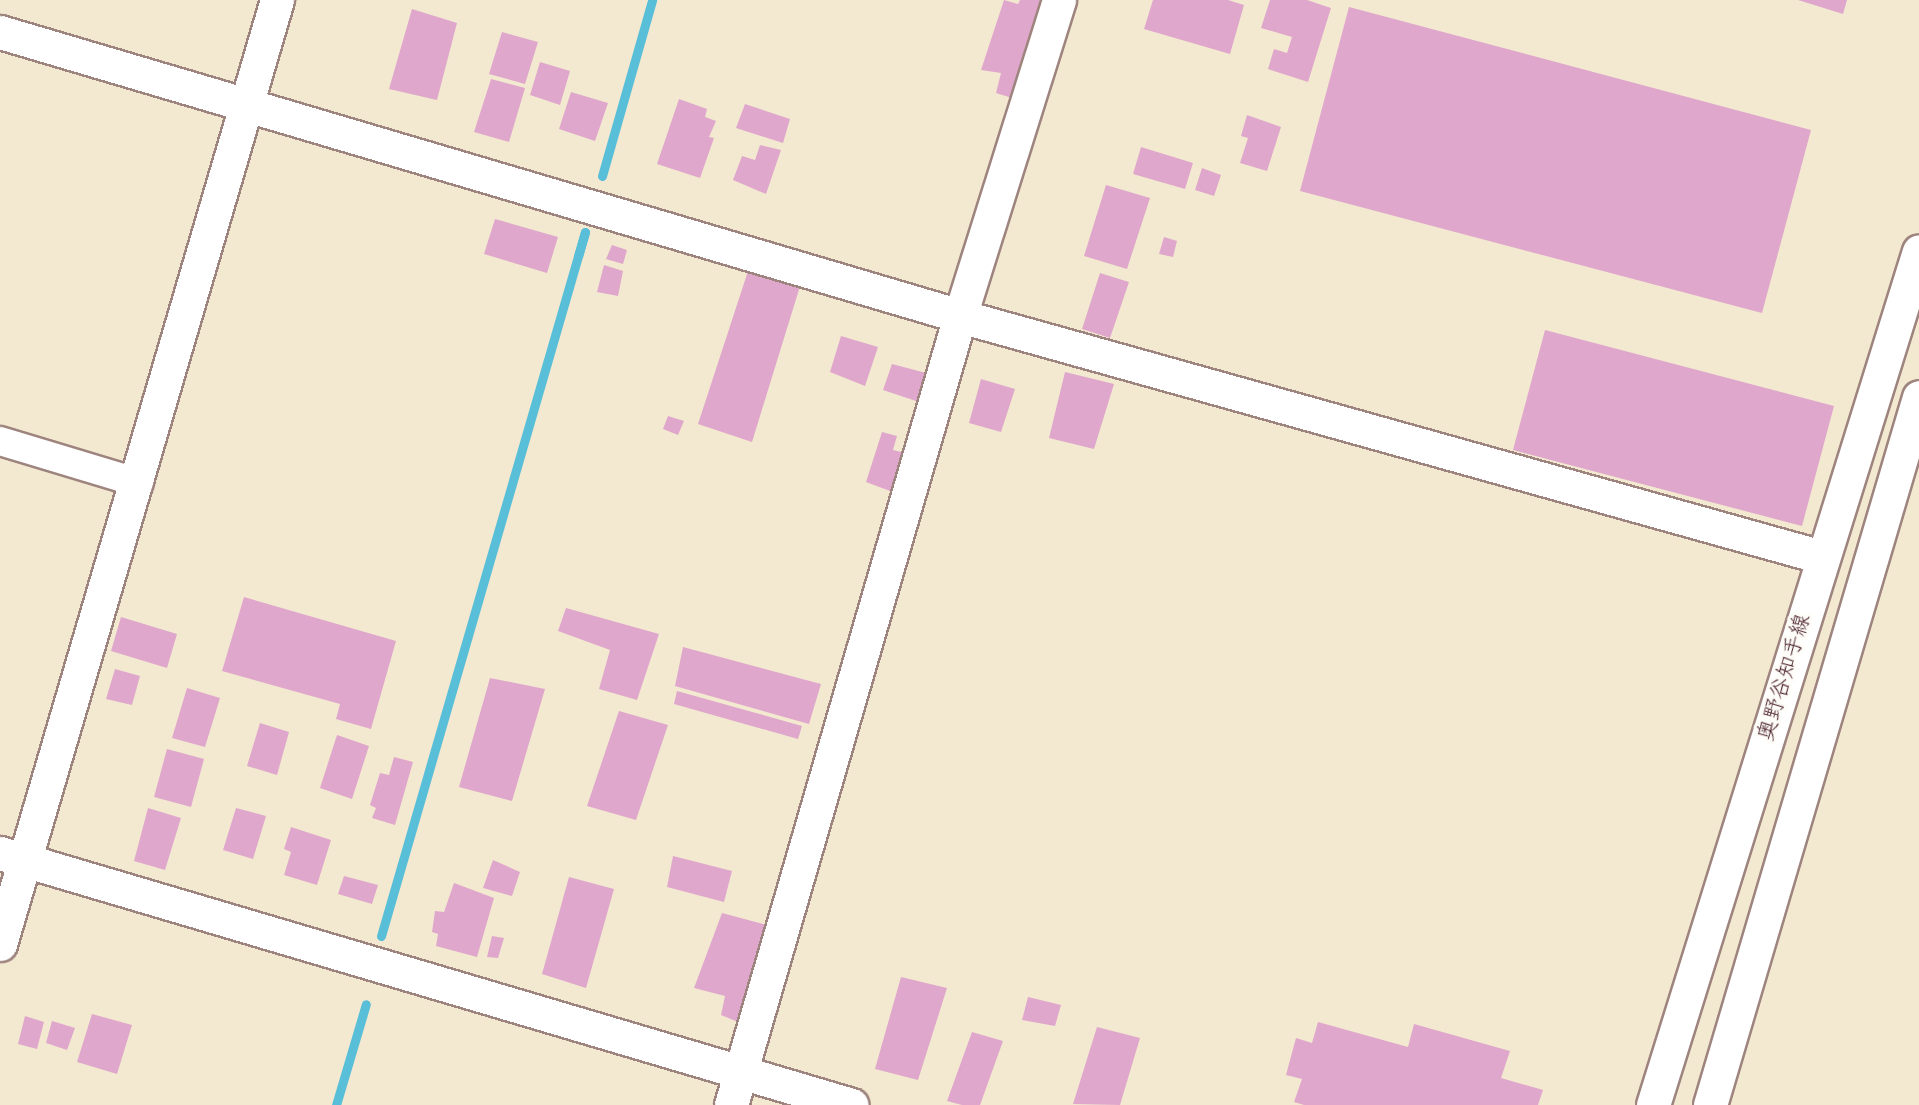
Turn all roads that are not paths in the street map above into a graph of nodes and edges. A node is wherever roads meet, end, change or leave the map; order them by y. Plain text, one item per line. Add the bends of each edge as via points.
1 (278, 0) edge
2 (1059, 0) edge
3 (0, 32) edge
4 (247, 103) junction
5 (1919, 251) edge
6 (960, 316) junction
7 (1919, 398) edge
8 (0, 441) edge
9 (139, 483) junction
10 (1822, 557) junction
11 (12, 857) edge
12 (0, 944) edge
13 (740, 1073) junction
14 (730, 1105) edge
15 (852, 1105) edge
16 (1653, 1105) edge
17 (1710, 1105) edge

1 - 4 street
2 - 6 street
3 - 4 street
4 - 6 street
4 - 9 street
5 - 10 street, 奥野谷知手線
6 - 10 street
6 - 13 street
7 - 17 street
8 - 9 street
9 - 11 street
10 - 16 street, 奥野谷知手線
11 - 12 street
11 - 13 street
13 - 14 street
13 - 15 street

